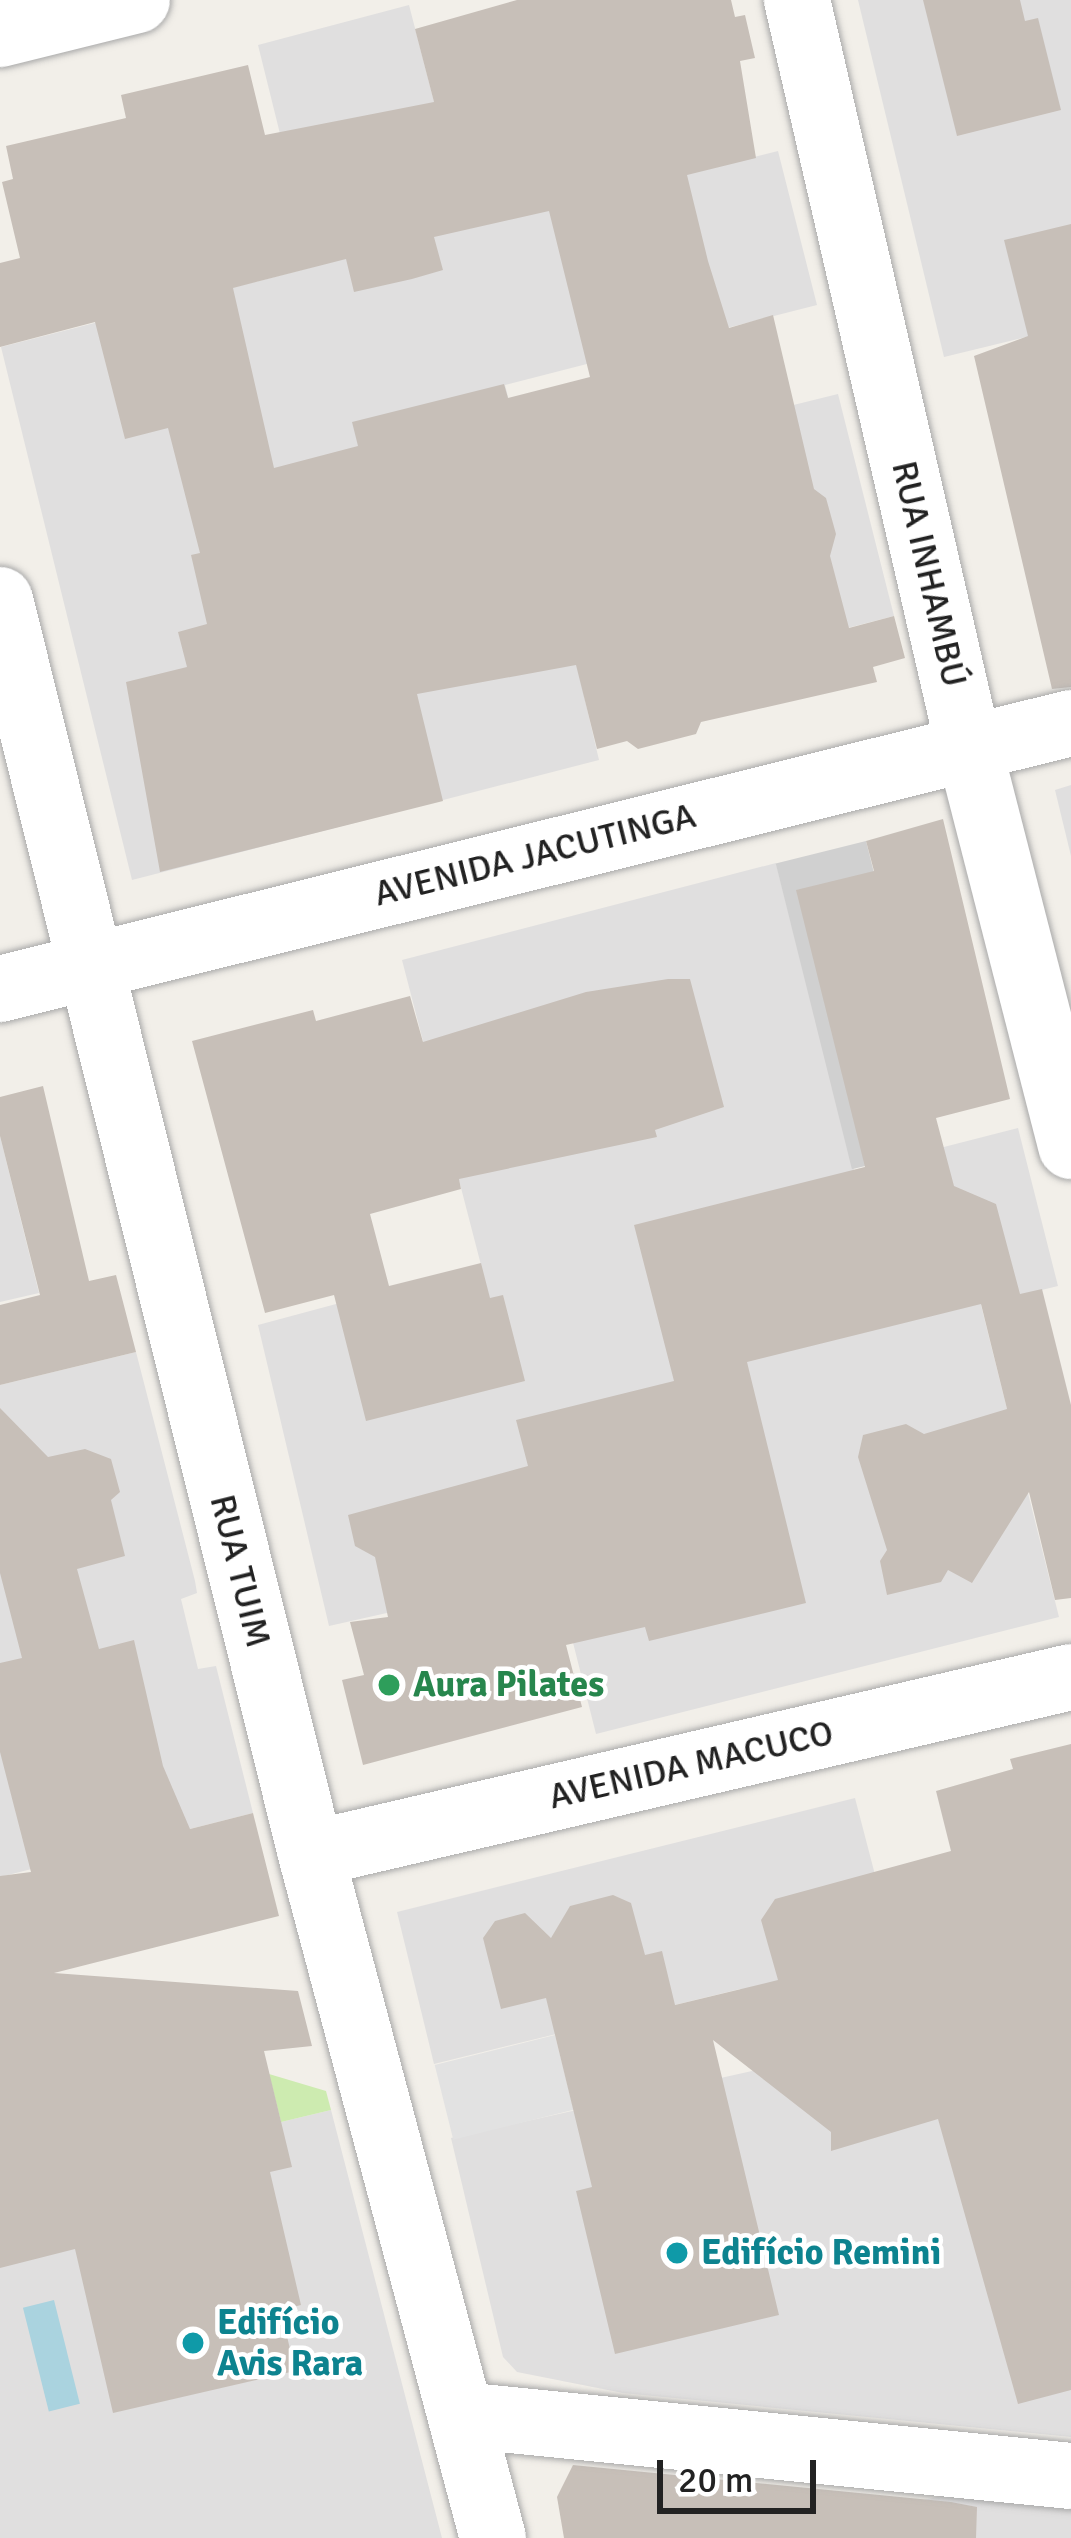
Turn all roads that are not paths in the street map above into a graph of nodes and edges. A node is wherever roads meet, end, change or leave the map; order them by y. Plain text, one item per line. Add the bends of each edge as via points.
1 (137, 0) edge
2 (797, 0) edge
3 (0, 34) edge
4 (0, 600) edge
5 (1071, 723) edge
6 (969, 748) junction
7 (87, 966) junction
8 (0, 989) edge
9 (1071, 1146) edge
10 (1071, 1677) edge
11 (311, 1854) junction
12 (461, 2415) junction
13 (1071, 2476) edge
14 (494, 2538) edge

1 - 3 street
2 - 6 street, RUA INHAMBÚ
4 - 7 street, RUA TUIM
5 - 6 street, AVENIDA JACUTINGA
6 - 7 street, AVENIDA JACUTINGA
6 - 9 street, RUA INHAMBÚ
7 - 8 street, AVENIDA JACUTINGA
7 - 11 street, RUA TUIM
10 - 11 street, AVENIDA MACUCO
11 - 12 street, RUA TUIM
12 - 13 street
12 - 14 street, RUA TUIM

